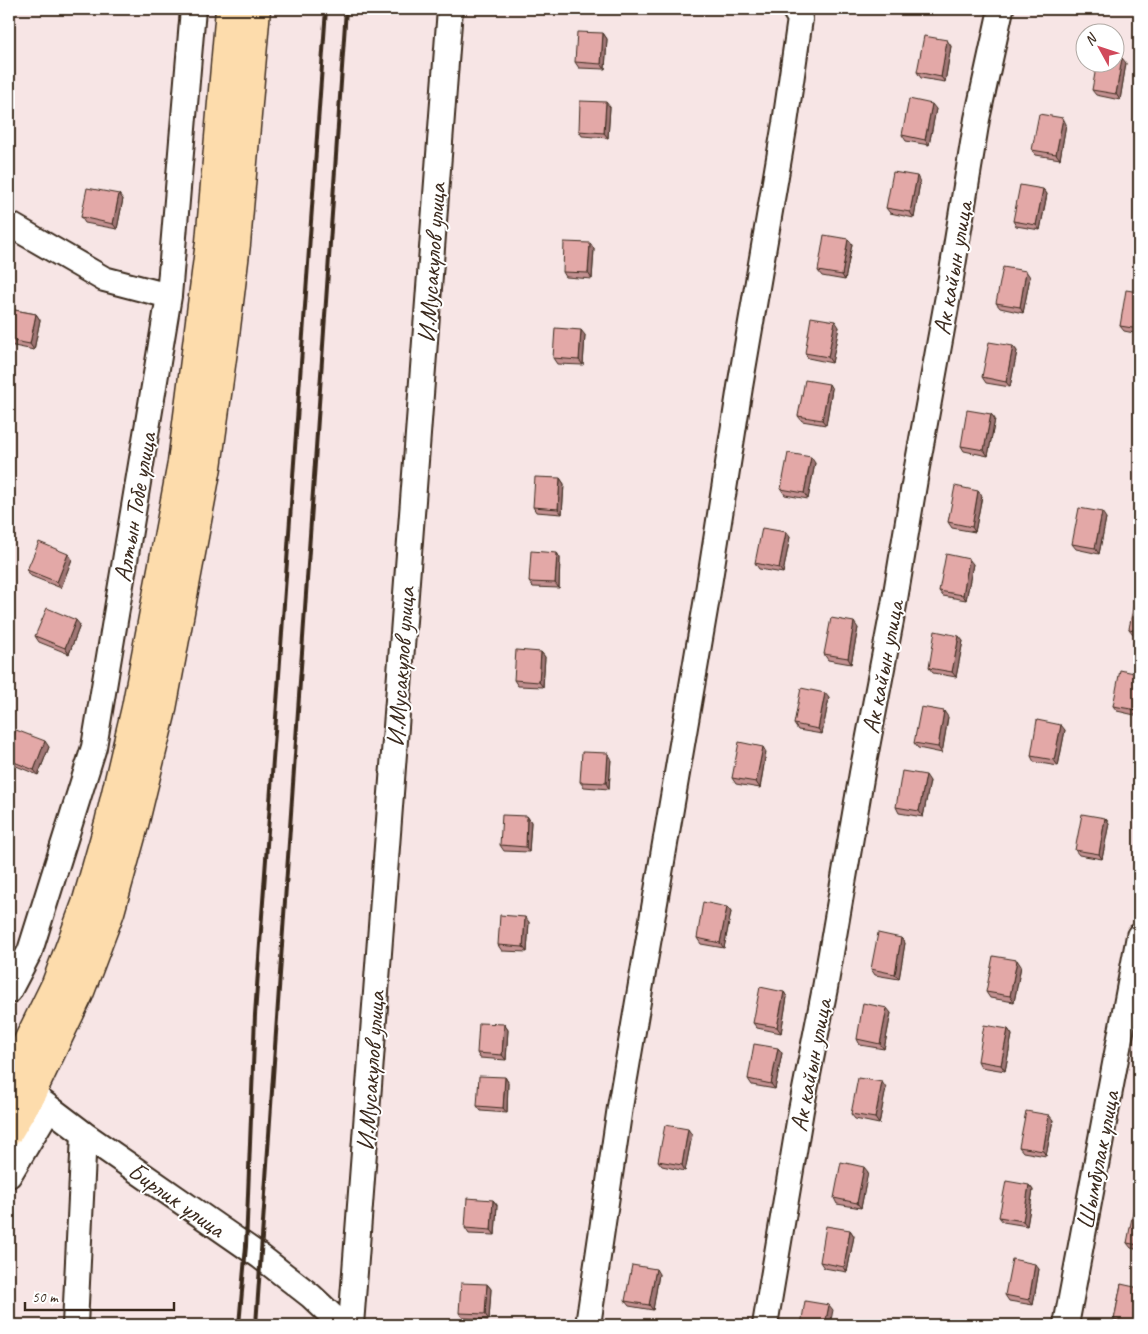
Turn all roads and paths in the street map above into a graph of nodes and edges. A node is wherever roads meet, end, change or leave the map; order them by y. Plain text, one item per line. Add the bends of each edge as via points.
1 (193, 9) edge
2 (230, 9) edge
3 (256, 9) edge
4 (450, 9) edge
5 (794, 9) edge
6 (1000, 9) edge
7 (9, 224) edge
8 (169, 296) junction
9 (1139, 936) edge
10 (9, 991) edge
11 (9, 1078) edge
12 (40, 1101) junction
13 (9, 1131) edge
14 (84, 1134) junction
15 (9, 1175) edge
16 (75, 1325) edge
17 (342, 1325) edge
18 (351, 1325) edge
19 (588, 1325) edge
20 (765, 1325) edge
21 (1066, 1325) edge

1 - 8 street, Алтын Тобе улица
2 - 11 highway via 210,242 182,463 136,708 86,904 56,984
3 - 12 highway via 225,336 207,467 161,714 110,912
4 - 18 street, И.Мусакулов улица
5 - 19 street via 800,19 785,123 620,1107
6 - 20 street, Ак кайын улица
7 - 8 street via 104,279
8 - 10 street, Алтын Тобе улица via 94,747 30,952
9 - 21 street, Шымбулак улица
11 - 12 street, Бирлик улица
12 - 13 highway
12 - 14 street, Бирлик улица
12 - 15 street
14 - 16 street
14 - 17 street, Бирлик улица via 261,1257

